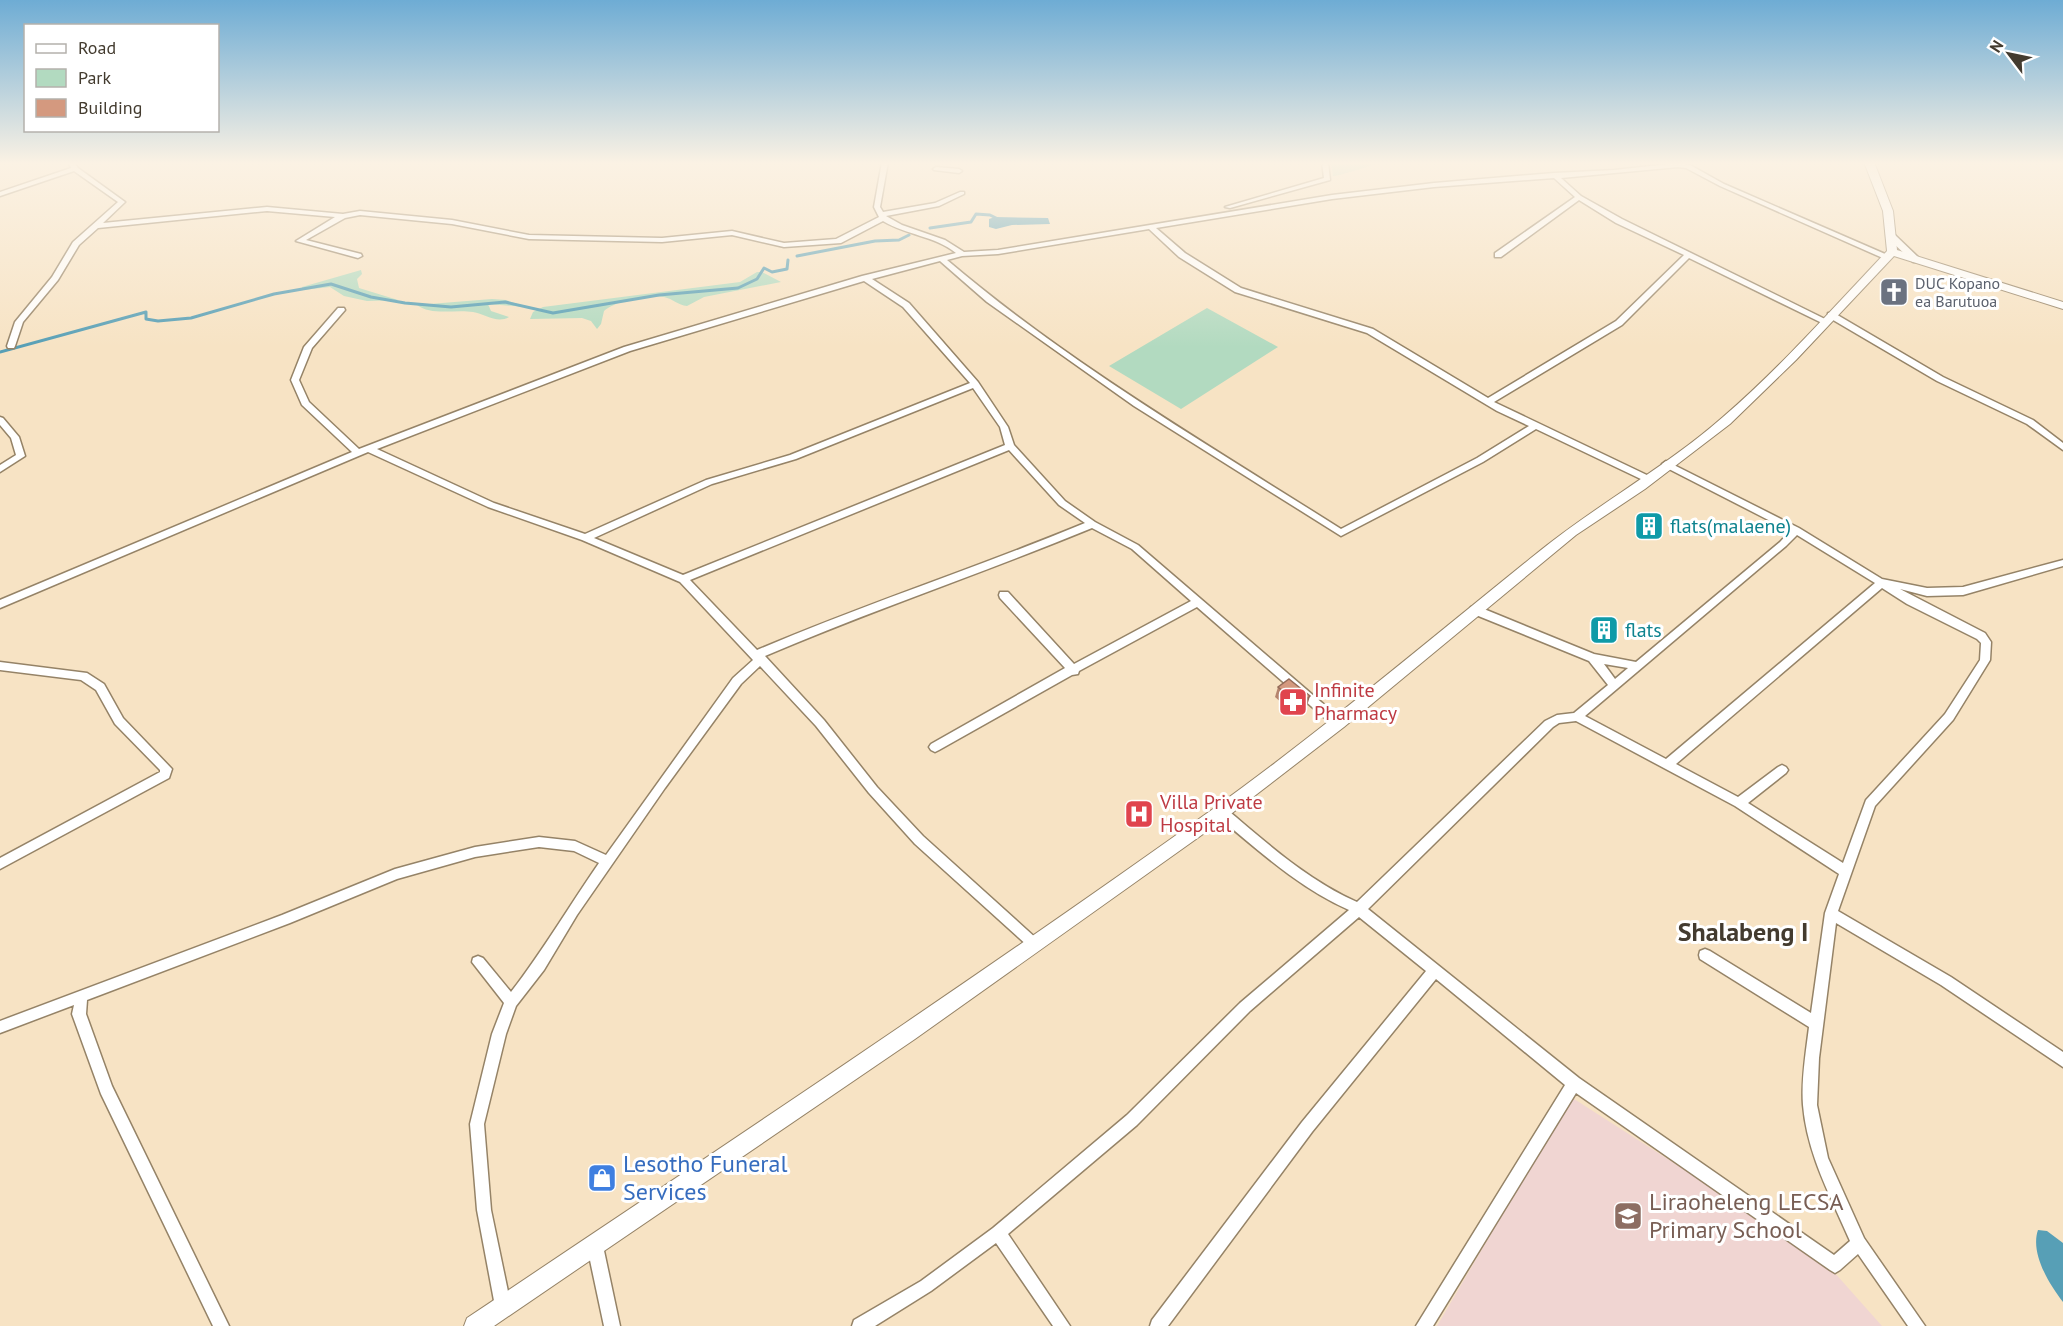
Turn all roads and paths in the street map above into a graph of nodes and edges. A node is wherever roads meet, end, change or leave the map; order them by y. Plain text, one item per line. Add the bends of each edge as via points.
1 (99, 224) edge
2 (118, 224) edge
3 (329, 224) edge
4 (462, 224) edge
5 (869, 224) edge
6 (899, 224) edge
7 (1174, 224) edge
8 (1542, 224) edge
9 (1629, 224) edge
10 (1823, 224) edge
11 (1889, 224) edge
12 (97, 226) junction
13 (1152, 228) junction
14 (1890, 249) junction
15 (962, 254) junction
16 (1498, 255) dead end
17 (358, 256) dead end
18 (1687, 256) junction
19 (941, 258) junction
20 (865, 278) junction
21 (2063, 306) edge
22 (340, 310) dead end
23 (1828, 318) junction
24 (11, 346) dead end
25 (975, 384) junction
26 (1488, 402) junction
27 (0, 420) edge
28 (1535, 426) junction
29 (1010, 446) junction
30 (2063, 447) edge
31 (369, 449) junction
32 (358, 453) junction
33 (1666, 464) junction
34 (0, 469) edge
35 (1648, 479) junction
36 (1092, 524) junction
37 (1796, 530) junction
38 (585, 538) junction
39 (2063, 563) edge
40 (683, 579) junction
41 (1883, 582) junction
42 (1004, 596) dead end
43 (1199, 601) junction
44 (0, 604) edge
45 (1475, 610) junction
46 (759, 657) junction
47 (1593, 658) junction
48 (0, 666) edge
49 (1638, 666) junction
50 (1074, 671) junction
51 (1615, 686) junction
52 (1577, 717) junction
53 (1338, 723) junction
54 (935, 747) dead end
55 (1667, 765) junction
56 (1782, 770) dead end
57 (1739, 803) junction
58 (1221, 813) junction
59 (607, 861) junction
60 (0, 864) edge
61 (1845, 871) junction
62 (1359, 909) junction
63 (1831, 914) junction
64 (1033, 943) junction
65 (1705, 955) dead end
66 (478, 962) dead end
67 (1435, 970) junction
68 (81, 999) junction
69 (510, 1002) junction
70 (1817, 1024) junction
71 (0, 1027) edge
72 (2063, 1060) edge
73 (1574, 1083) junction
74 (999, 1233) junction
75 (1859, 1243) junction
76 (595, 1246) junction
77 (503, 1306) junction
78 (221, 1326) edge
79 (475, 1326) edge
80 (612, 1326) edge
81 (860, 1326) edge
82 (1062, 1326) edge
83 (1158, 1326) edge
84 (1424, 1326) edge
85 (1917, 1326) edge

1 - 12 street
2 - 12 street
3 - 17 street via 300,241
4 - 5 street via 529,237 662,240 732,233 784,245 838,241
6 - 15 street via 942,240
7 - 13 street
8 - 16 street
9 - 18 street
10 - 14 street
11 - 14 main road
12 - 24 street via 76,244 55,278 19,322
13 - 15 street
13 - 26 street via 1182,255 1238,290 1363,328
14 - 21 main road
14 - 23 main road
15 - 19 street
18 - 23 street
18 - 26 street via 1622,320
19 - 20 street
19 - 28 street via 990,300 1137,404 1341,533 1480,460
20 - 25 street via 906,305
20 - 31 street via 648,342
22 - 32 street via 308,347 295,380 305,403
23 - 30 street via 2030,422
23 - 33 main road via 1737,412
25 - 29 street via 1004,427
25 - 38 street via 793,457 708,482
26 - 28 street
27 - 34 street via 15,437 21,456
28 - 35 street
29 - 36 street via 1062,503
29 - 40 street
31 - 32 street
31 - 38 street via 491,505
32 - 44 street
33 - 35 main road
33 - 37 street
35 - 45 main road via 1571,532
36 - 43 street via 1135,547
36 - 46 street via 822,627
37 - 41 street
37 - 49 street
38 - 40 street
39 - 41 street via 1963,591 1927,592
40 - 46 street
41 - 55 street
41 - 61 street via 1911,601 1981,636 1986,642 1985,660 1949,717 1870,803
42 - 50 street
43 - 50 street
43 - 53 street
45 - 47 street
45 - 53 main road
46 - 59 street via 737,681
46 - 64 street via 919,840
47 - 49 street
47 - 51 street
48 - 60 street via 83,676 99,687 118,722 165,769 165,775
49 - 51 street
50 - 54 street via 994,711
51 - 52 street
52 - 55 street
52 - 62 street via 1548,724
53 - 58 main road
55 - 57 street
56 - 57 street
57 - 61 street
58 - 62 street via 1335,900
58 - 64 main road
59 - 68 street via 575,846 539,842 476,852 395,874
59 - 69 street via 539,966
61 - 63 street
62 - 67 street
62 - 74 street via 1245,1007 1132,1120
63 - 70 street
63 - 72 street via 1946,981
64 - 76 main road
65 - 70 street
66 - 69 street
67 - 73 street
67 - 83 street via 1306,1127
68 - 71 street
68 - 78 street via 79,1014 106,1089
69 - 77 street via 477,1124 484,1210
70 - 75 street via 1810,1105 1821,1159
73 - 75 street via 1835,1265
73 - 84 street
74 - 81 street via 926,1286
74 - 82 street
75 - 85 street
76 - 77 main road
76 - 80 street
77 - 79 main road

